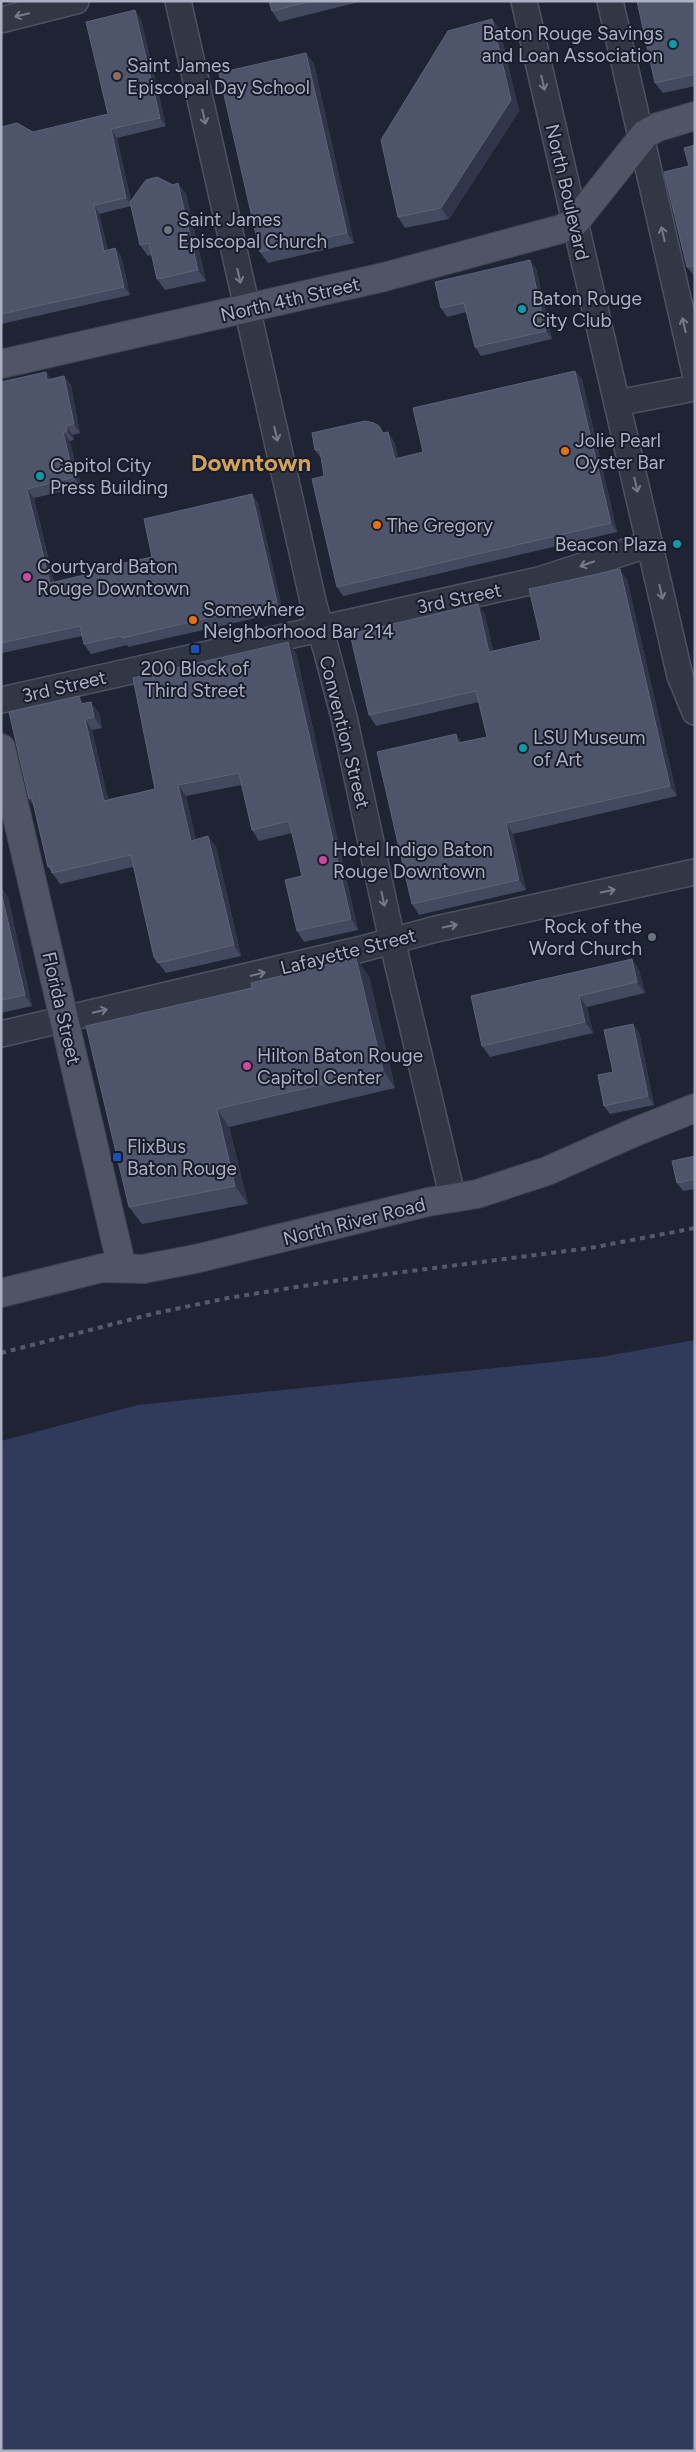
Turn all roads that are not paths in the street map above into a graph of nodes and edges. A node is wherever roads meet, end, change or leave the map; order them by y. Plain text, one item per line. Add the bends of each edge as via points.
1 (76, 1) edge
2 (178, 1) edge
3 (524, 1) edge
4 (610, 1) edge
5 (1, 20) edge
6 (695, 116) edge
7 (642, 138) junction
8 (575, 222) junction
9 (246, 308) junction
10 (1, 364) edge
11 (695, 373) edge
12 (695, 388) edge
13 (617, 403) junction
14 (650, 544) junction
15 (320, 628) junction
16 (687, 674) edge
17 (1, 700) edge
18 (695, 712) edge
19 (1, 748) edge
20 (695, 872) edge
21 (392, 940) junction
22 (65, 1019) junction
23 (1, 1034) edge
24 (695, 1108) edge
25 (453, 1199) junction
26 (122, 1268) junction
27 (1, 1293) edge

1 -> 5 street
2 -> 9 street, Convention Street
3 -> 8 street, North Boulevard
4 - 7 street
6 - 7 main road via 658,127
7 - 8 main road
11 -> 7 street
8 - 9 main road, North 4th Street via 561,229 384,277
8 - 13 street, North Boulevard
9 - 10 main road, North 4th Street
9 -> 15 street, Convention Street
12 - 13 street
13 -> 14 street, North Boulevard
14 -> 15 street, 3rd Street via 539,580
14 -> 16 street, North Boulevard
15 - 17 street, 3rd Street
15 -> 21 street, Convention Street via 344,717
16 - 18 street, North Boulevard
19 - 22 main road, Florida Street
21 -> 20 street, Lafayette Street
22 -> 21 street, Lafayette Street
21 - 25 street, Convention Street
22 - 23 street, Lafayette Street
22 - 26 main road, Florida Street
24 - 25 main road, North River Road via 536,1175
25 - 26 main road, North River Road via 428,1202 203,1257 143,1269
26 - 27 main road, North River Road via 102,1268

